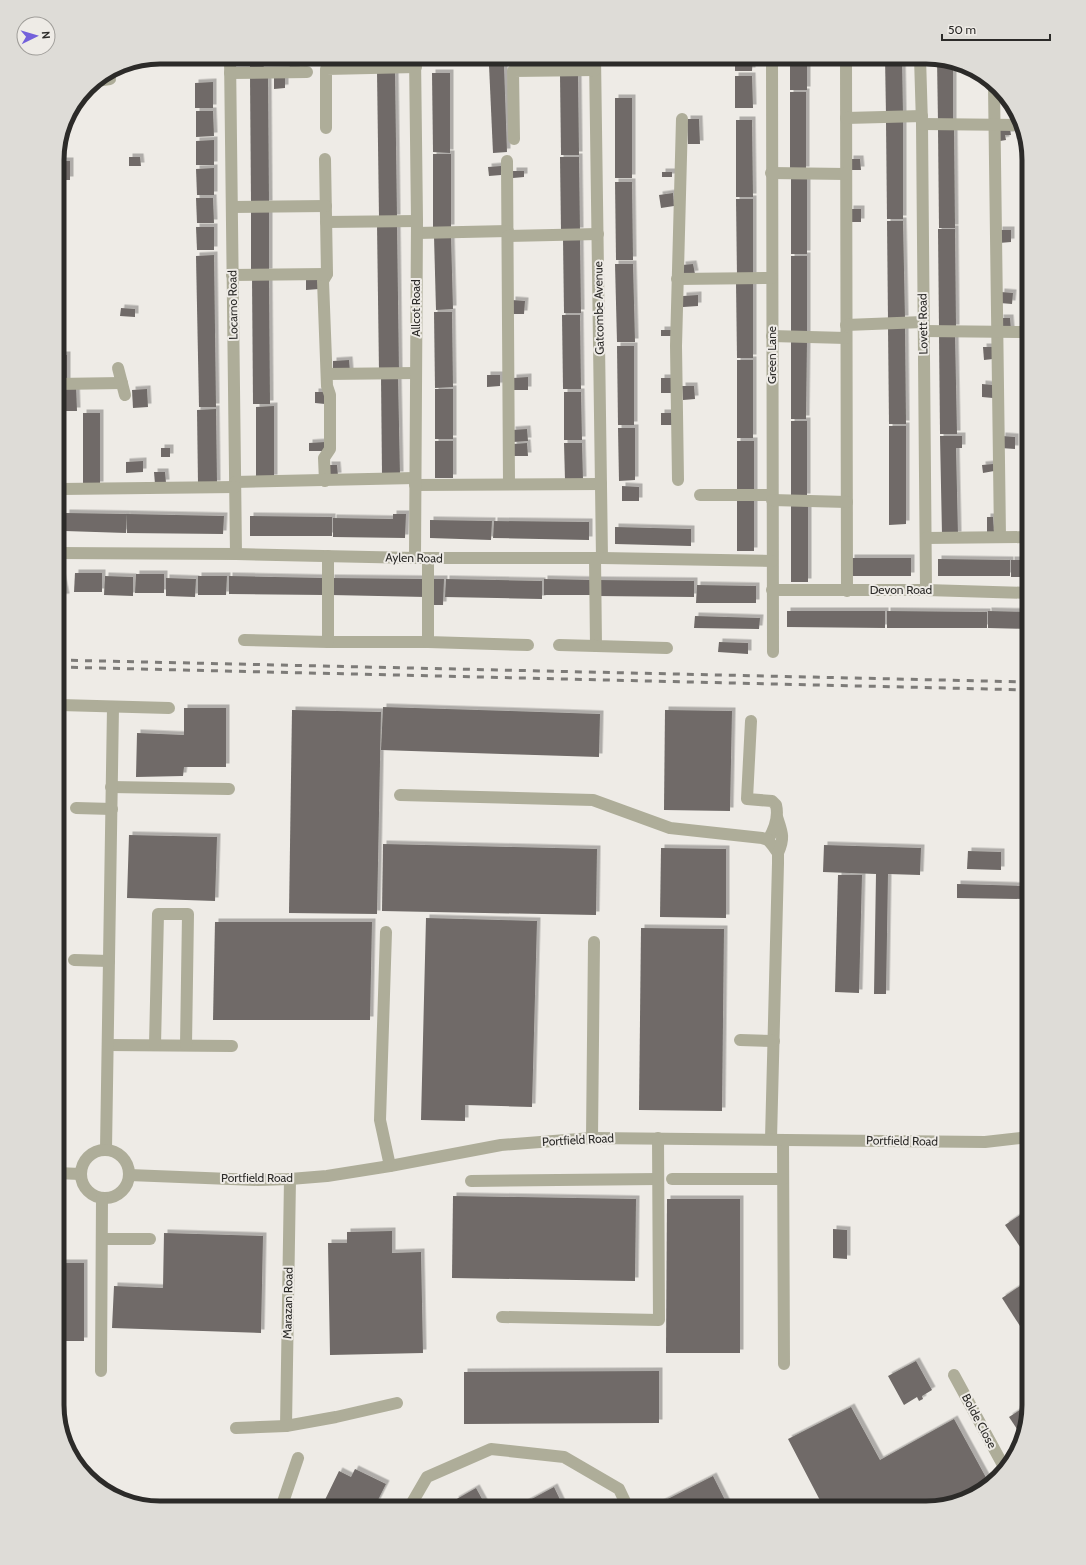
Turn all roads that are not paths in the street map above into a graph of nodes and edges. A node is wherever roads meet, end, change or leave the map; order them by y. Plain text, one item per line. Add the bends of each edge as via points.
1 (230, 64) edge
2 (390, 64) edge
3 (416, 64) edge
4 (595, 64) edge
5 (772, 64) edge
6 (846, 64) edge
7 (920, 64) edge
8 (595, 70) junction
9 (307, 72) dead end
10 (230, 73) junction
11 (994, 93) edge
12 (846, 118) junction
13 (682, 119) dead end
14 (922, 120) junction
15 (1016, 125) edge
16 (995, 126) junction
17 (326, 128) dead end
18 (514, 139) dead end
19 (324, 159) dead end
20 (507, 161) dead end
21 (772, 173) junction
22 (846, 174) junction
23 (326, 206) junction
24 (232, 207) junction
25 (326, 222) junction
26 (417, 227) junction
27 (508, 234) junction
28 (598, 234) junction
29 (327, 274) junction
30 (232, 275) junction
31 (772, 278) junction
32 (678, 279) junction
33 (846, 325) junction
34 (923, 327) junction
35 (998, 332) junction
36 (1022, 332) edge
37 (772, 336) junction
38 (846, 338) junction
39 (118, 368) dead end
40 (416, 373) junction
41 (327, 374) junction
42 (122, 383) junction
43 (64, 384) edge
44 (126, 395) dead end
45 (325, 480) junction
46 (678, 480) dead end
47 (415, 482) junction
48 (509, 484) junction
49 (601, 484) junction
50 (235, 485) junction
51 (64, 489) edge
52 (700, 495) dead end
53 (772, 497) junction
54 (847, 502) junction
55 (1000, 537) junction
56 (1022, 537) edge
57 (926, 538) junction
58 (64, 553) edge
59 (236, 554) junction
60 (328, 556) junction
61 (415, 558) junction
62 (428, 558) junction
63 (598, 558) junction
64 (772, 561) junction
65 (772, 590) junction
66 (926, 590) junction
67 (847, 591) junction
68 (1022, 593) edge
69 (244, 640) dead end
70 (328, 642) junction
71 (428, 642) junction
72 (528, 645) dead end
73 (559, 645) dead end
74 (596, 646) junction
75 (667, 648) dead end
76 (773, 652) dead end
77 (64, 705) edge
78 (113, 708) junction
79 (169, 708) dead end
80 (751, 721) dead end
81 (111, 787) junction
82 (229, 789) dead end
83 (400, 796) dead end
84 (76, 808) dead end
85 (112, 809) junction
86 (777, 817) junction
87 (768, 840) junction
88 (778, 853) junction
89 (386, 932) dead end
90 (594, 942) dead end
91 (74, 960) dead end
92 (109, 961) junction
93 (740, 1040) dead end
94 (774, 1041) junction
95 (108, 1045) junction
96 (155, 1045) junction
97 (186, 1045) junction
98 (232, 1046) dead end
99 (592, 1138) junction
100 (658, 1138) junction
101 (1022, 1138) edge
102 (771, 1139) junction
103 (783, 1140) junction
104 (106, 1149) junction
105 (390, 1166) junction
106 (64, 1173) edge
107 (80, 1174) junction
108 (129, 1175) junction
109 (672, 1178) dead end
110 (290, 1179) junction
111 (658, 1179) junction
112 (783, 1179) junction
113 (471, 1181) dead end
114 (102, 1198) junction
115 (150, 1239) dead end
116 (102, 1243) junction
117 (502, 1317) dead end
118 (784, 1364) dead end
119 (101, 1371) dead end
120 (954, 1375) dead end
121 (397, 1403) dead end
122 (286, 1426) junction
123 (236, 1428) dead end
124 (298, 1458) dead end
125 (1002, 1464) edge
126 (283, 1501) edge
127 (413, 1501) edge
128 (625, 1501) edge

1 - 10 street, Locarno Road
2 - 17 street via 326,69
3 - 26 street, Allcot Road
4 - 8 street, Gatcombe Avenue
5 - 21 street, Green Lane
6 - 12 street
7 - 14 street, Lovett Road
8 - 18 street via 513,71
8 - 28 street, Gatcombe Avenue
9 - 10 street
10 - 24 street, Locarno Road
11 - 16 street
12 - 14 street
12 - 22 street
13 - 32 street
14 - 16 street
14 - 34 street, Lovett Road
15 - 16 street
16 - 35 street
19 - 23 street
20 - 27 street
21 - 22 street
21 - 31 street, Green Lane
22 - 33 street
23 - 24 street
23 - 25 street
24 - 30 street, Locarno Road
25 - 26 street
25 - 29 street
26 - 27 street
26 - 40 street, Allcot Road
27 - 28 street
27 - 48 street
28 - 49 street, Gatcombe Avenue
29 - 30 street
29 - 41 street via 322,281
30 - 50 street, Locarno Road
31 - 32 street
31 - 37 street, Green Lane
32 - 46 street
33 - 34 street
33 - 38 street
34 - 35 street
34 - 57 street, Lovett Road
35 - 36 street
35 - 55 street
37 - 38 street
37 - 53 street, Green Lane
38 - 54 street
39 - 42 street
40 - 41 street
40 - 47 street, Allcot Road
41 - 45 street via 330,395 330,449 324,458
42 - 43 street
42 - 44 street
45 - 47 street
45 - 50 street
47 - 48 street
47 - 61 street, Allcot Road
48 - 49 street
49 - 63 street, Gatcombe Avenue
50 - 51 street
50 - 59 street, Locarno Road
52 - 53 street
53 - 54 street
53 - 64 street, Green Lane
54 - 67 street
55 - 56 street
55 - 57 street
57 - 66 street, Lovett Road
58 - 59 street, Aylen Road
59 - 60 street, Aylen Road
60 - 61 street, Aylen Road
60 - 70 street
61 - 62 street, Aylen Road
62 - 63 street, Aylen Road
62 - 71 street
63 - 64 street, Aylen Road
63 - 74 street, Gatcombe Avenue
64 - 65 street, Green Lane
65 - 67 street, Devon Road
65 - 76 street, Green Lane
66 - 67 street, Devon Road
66 - 68 street, Devon Road
69 - 70 street
70 - 71 street
71 - 72 street
73 - 74 street
74 - 75 street
77 - 78 street
78 - 79 street
78 - 81 street
80 - 86 street via 748,799 772,801 776,805
81 - 82 street
81 - 85 street
83 - 87 street via 593,800 670,828 753,836
84 - 85 street
85 - 92 street
86 - 87 street
86 - 88 street via 782,832 782,843
87 - 88 street
88 - 94 street
89 - 105 street via 380,1120
90 - 99 street
91 - 92 street
92 - 95 street
93 - 94 street
94 - 102 street
95 - 96 street
95 - 104 street
96 - 97 street
96 - 97 street via 158,914 188,914
97 - 98 street
99 - 100 street, Portfield Road
99 - 105 street, Portfield Road via 501,1145
100 - 102 street, Portfield Road
100 - 111 street
101 - 103 street, Portfield Road via 985,1142
102 - 103 street, Portfield Road
103 - 112 street
104 - 107 street via 92,1152 82,1165
104 - 108 street via 122,1156 127,1163
105 - 110 street, Portfield Road
106 - 107 street
107 - 114 street via 87,1191
108 - 110 street, Portfield Road
108 - 114 street via 128,1183 116,1196
109 - 112 street
110 - 122 street, Marazan Road
111 - 113 street
111 - 117 street via 659,1320
112 - 118 street
114 - 116 street
115 - 116 street
116 - 119 street
120 - 125 street, Bolde Close
121 - 122 street via 336,1418
122 - 123 street
124 - 126 street
127 - 128 street via 427,1477 491,1449 564,1457 619,1489

